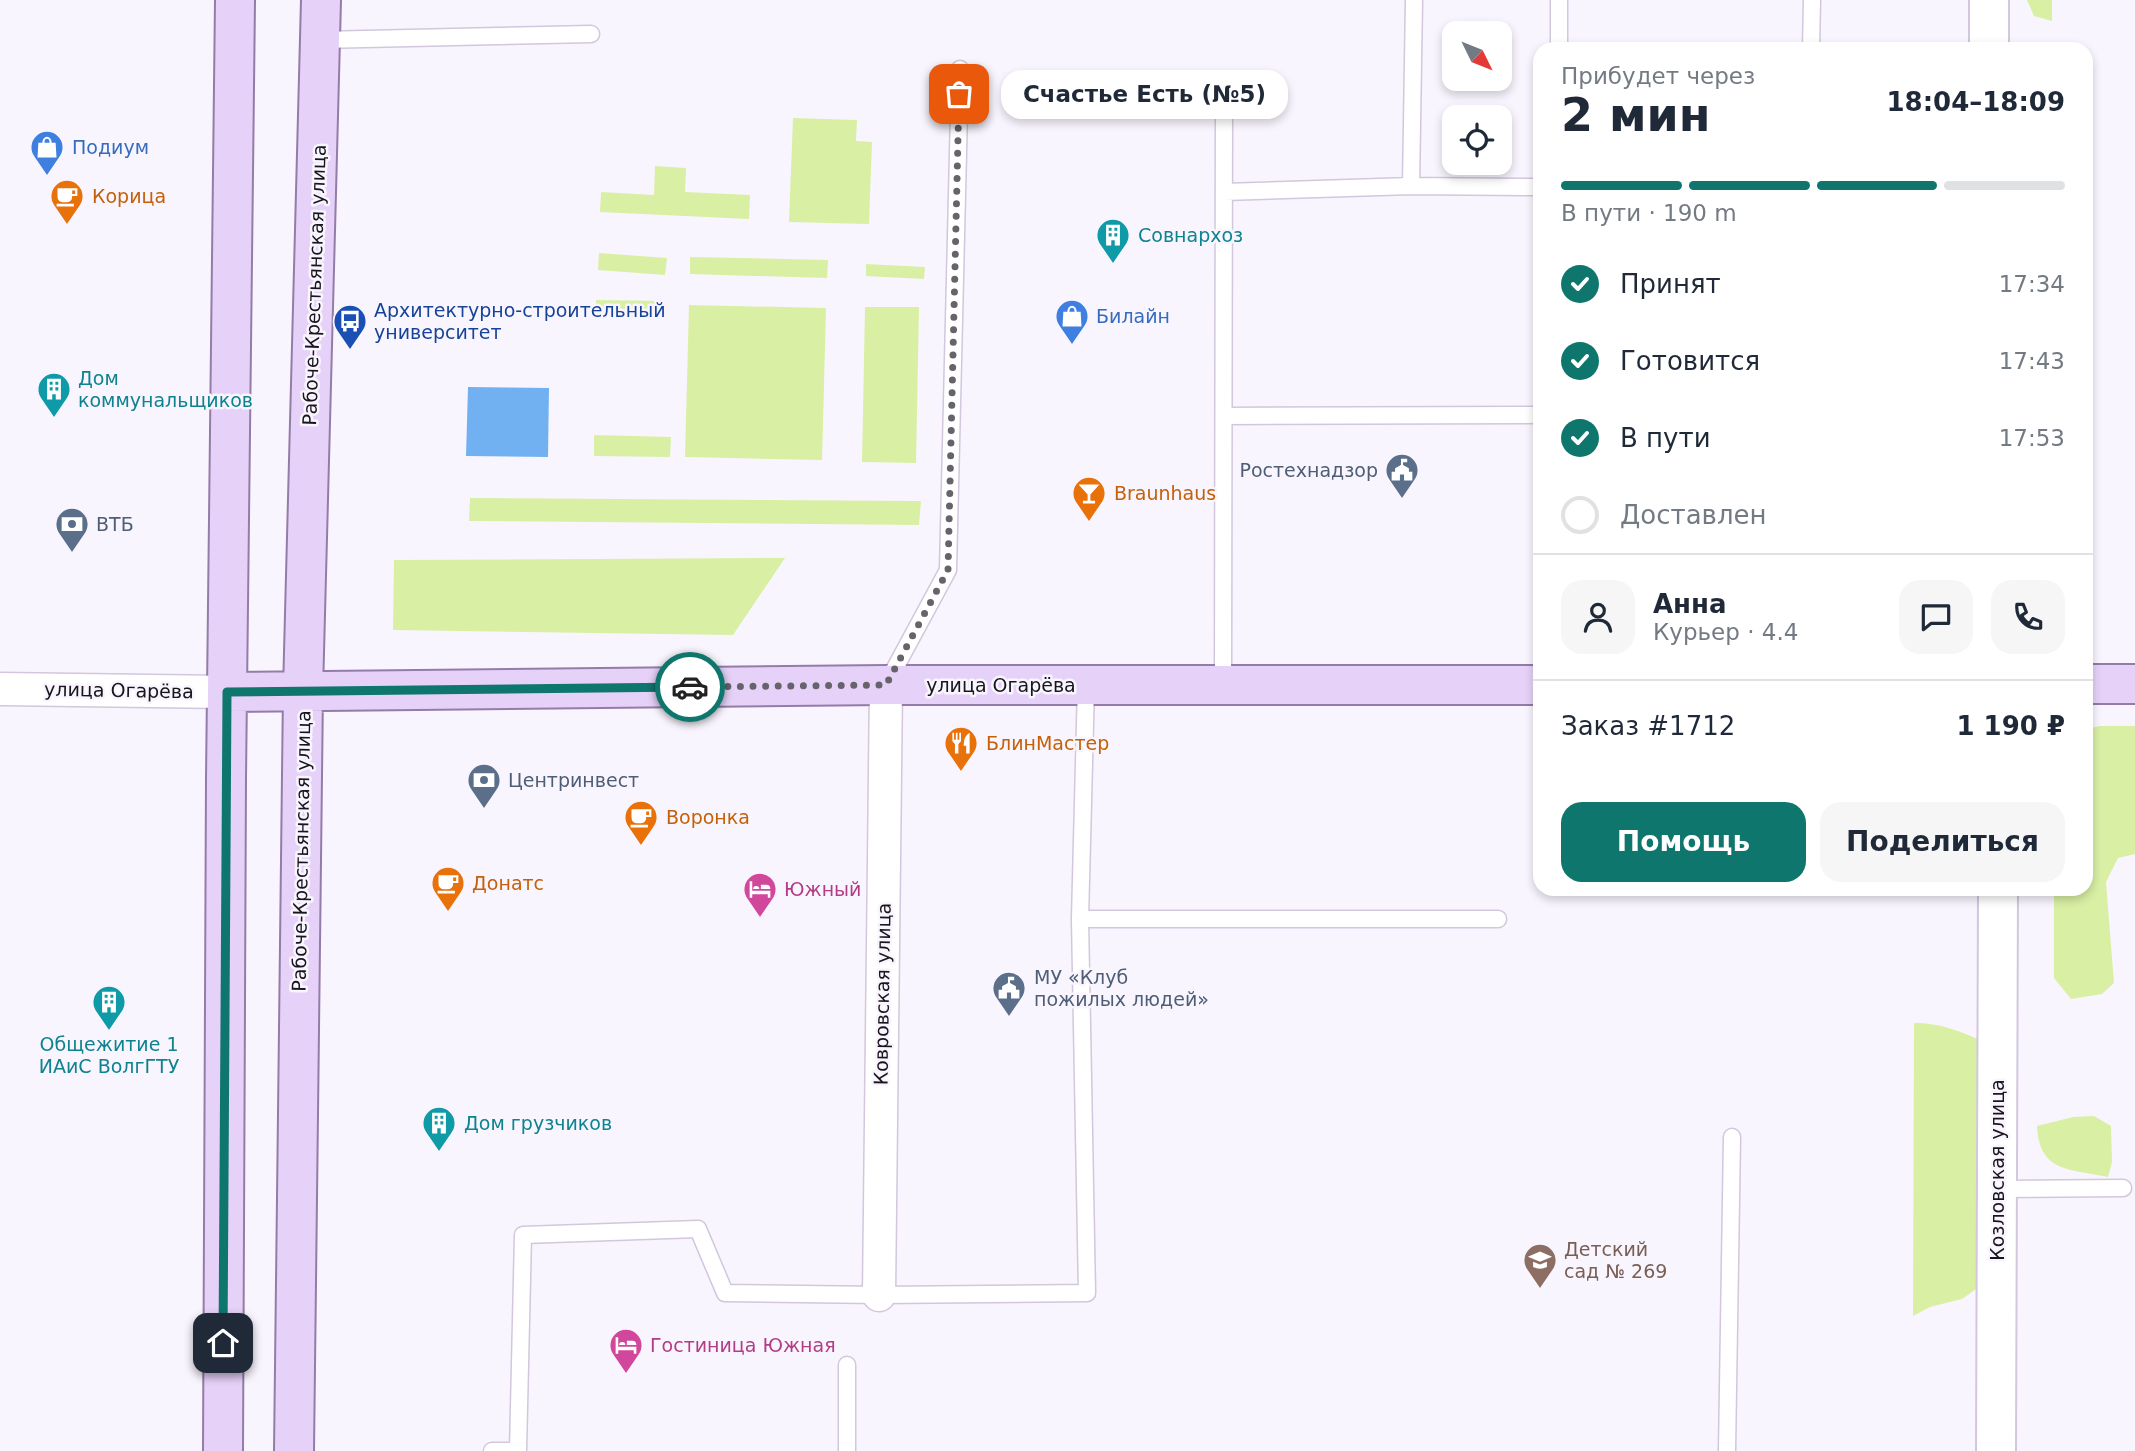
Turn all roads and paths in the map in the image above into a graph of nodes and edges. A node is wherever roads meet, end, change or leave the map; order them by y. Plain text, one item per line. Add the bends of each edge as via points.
1 (234, 0) edge
2 (321, 0) edge
3 (1414, 0) edge
4 (1559, 0) edge
5 (1812, 0) edge
6 (1989, 0) edge
7 (591, 34) dead end
8 (320, 40) junction
9 (1559, 42) edge
10 (1811, 42) edge
11 (1989, 42) edge
12 (960, 69) dead end
13 (1224, 92) dead end
14 (1411, 186) junction
15 (1533, 187) edge
16 (1224, 192) junction
17 (1533, 415) edge
18 (1224, 416) junction
19 (2093, 684) edge
20 (2135, 684) edge
21 (886, 685) junction
22 (1086, 685) junction
23 (1223, 685) junction
24 (1533, 685) edge
25 (0, 690) edge
26 (303, 691) junction
27 (227, 692) junction
28 (1998, 896) edge
29 (1080, 919) junction
30 (1498, 919) dead end
31 (1732, 1137) dead end
32 (2123, 1188) dead end
33 (1996, 1189) junction
34 (879, 1295) junction
35 (847, 1365) dead end
36 (223, 1451) edge
37 (294, 1451) edge
38 (492, 1451) edge
39 (847, 1451) edge
40 (1727, 1451) edge
41 (1996, 1451) edge

1 - 27 main road
2 - 8 main road, Рабоче-Крестьянская улица
3 - 14 lane
4 - 9 lane
5 - 10 lane
6 - 11 street
7 - 8 lane
8 - 26 main road, Рабоче-Крестьянская улица
12 - 21 lane, Ковровская улица via 948,570
13 - 16 lane
14 - 15 lane
14 - 16 lane
16 - 18 lane
17 - 18 lane
18 - 23 lane
19 - 20 main road
21 - 22 main road, улица Огарёва
21 - 26 main road, улица Огарёва
21 - 34 street, Ковровская улица
22 - 23 main road, улица Огарёва
22 - 29 lane
23 - 24 main road, улица Огарёва
25 - 27 street, улица Огарёва
26 - 27 main road, улица Огарёва
26 - 37 main road, Рабоче-Крестьянская улица
27 - 36 main road
28 - 33 street, Козловская улица
29 - 30 lane
29 - 34 lane via 1087,1293
31 - 40 lane
32 - 33 lane
33 - 41 street, Козловская улица
34 - 38 lane via 725,1293 698,1229 523,1235 518,1451
35 - 39 lane

